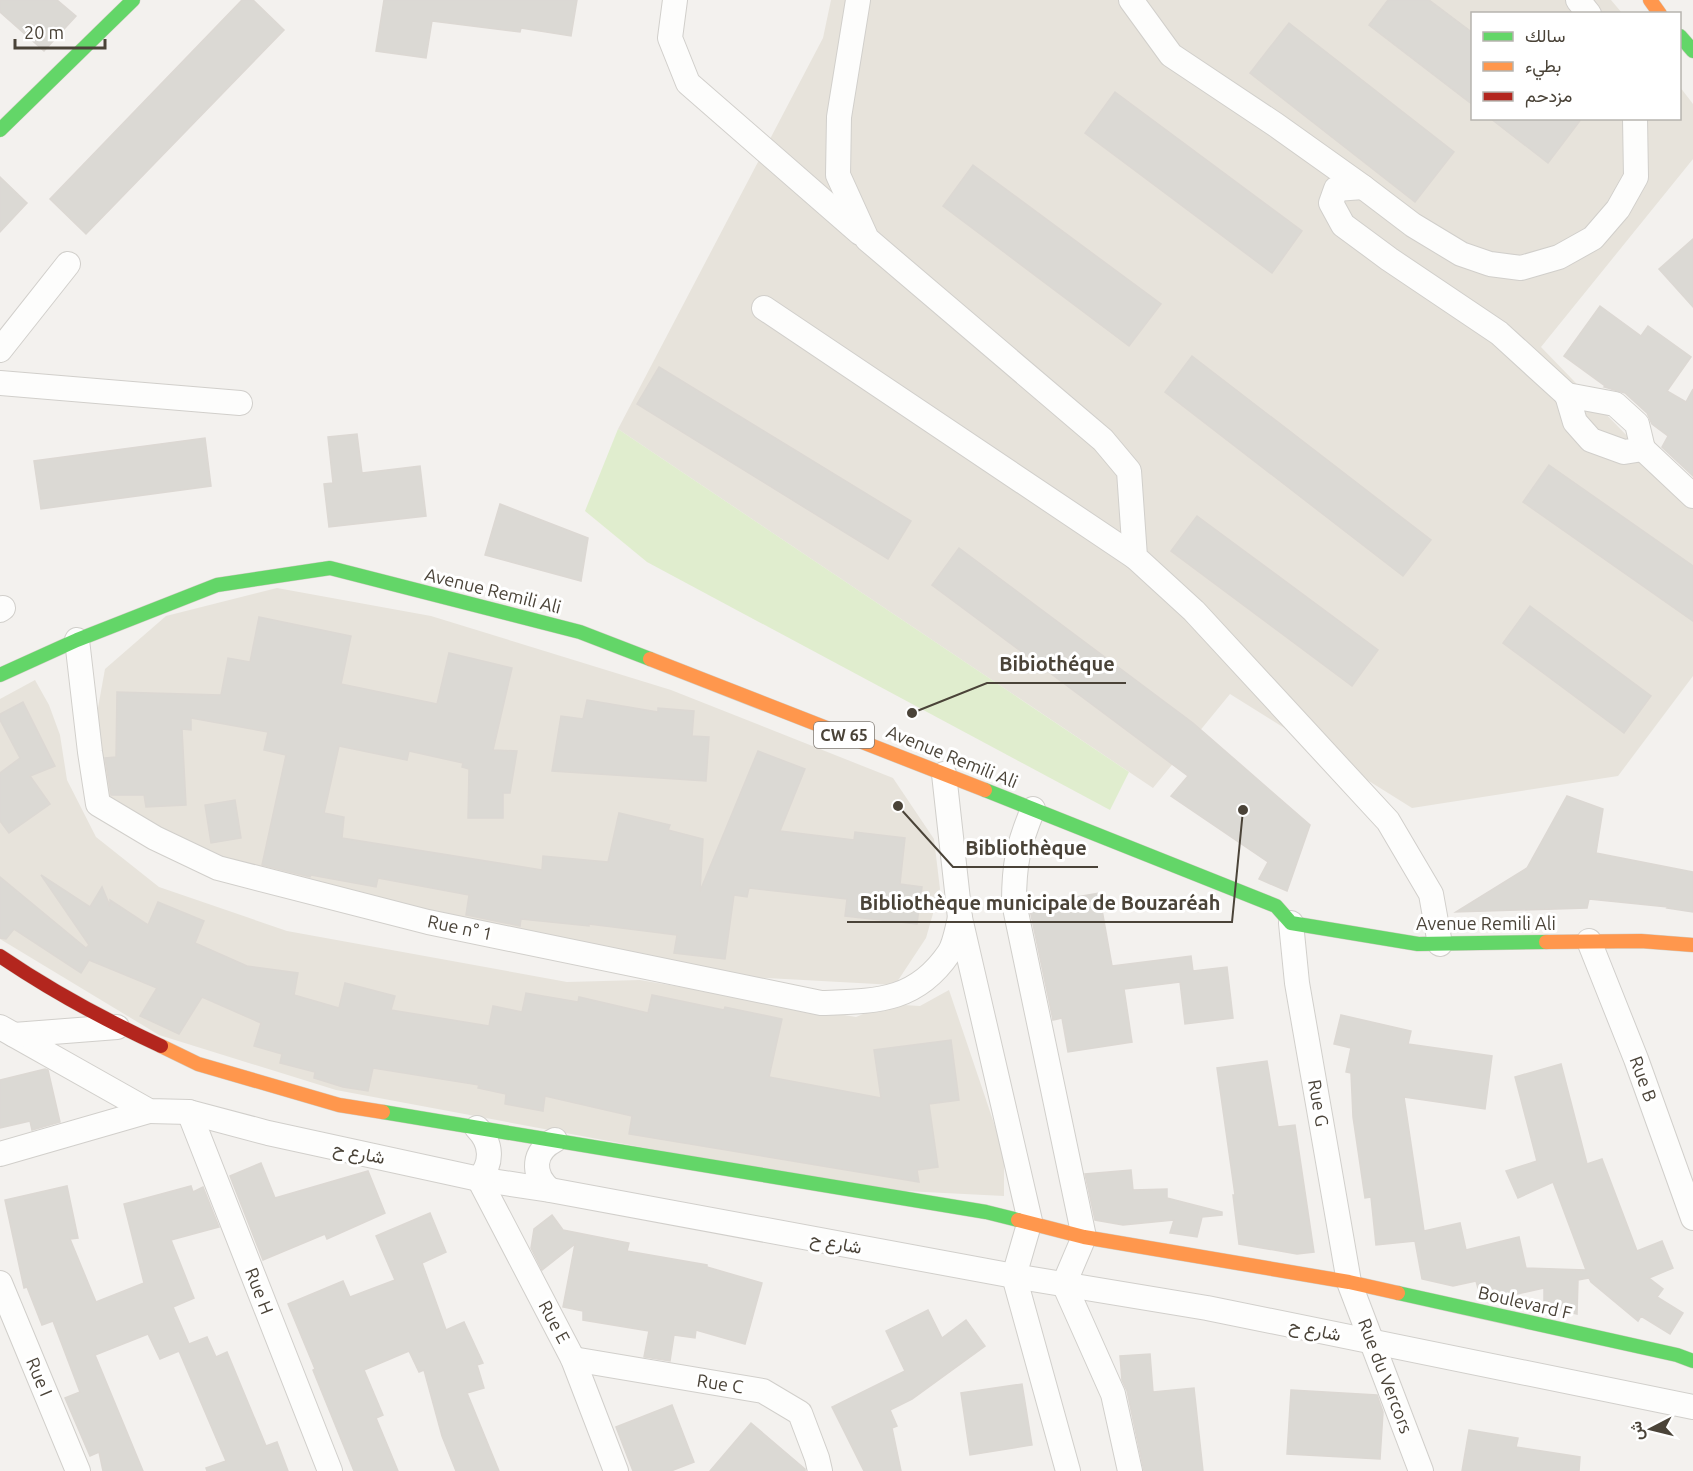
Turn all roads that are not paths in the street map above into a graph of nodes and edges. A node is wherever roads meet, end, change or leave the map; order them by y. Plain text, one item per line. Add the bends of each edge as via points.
1 (133, 0) edge
2 (675, 0) edge
3 (858, 0) edge
4 (1131, 0) edge
5 (1578, 0) edge
6 (1587, 12) edge
7 (1681, 37) edge
8 (1693, 51) edge
9 (1635, 120) edge
10 (1, 128) edge
11 (1363, 187) junction
12 (867, 239) junction
13 (68, 264) dead end
14 (764, 308) dead end
15 (0, 350) edge
16 (0, 383) edge
17 (1567, 395) junction
18 (240, 403) dead end
19 (1643, 449) junction
20 (1693, 496) edge
21 (1135, 557) junction
22 (77, 640) junction
23 (0, 675) edge
24 (944, 774) junction
25 (1033, 809) junction
26 (960, 918) junction
27 (1291, 923) junction
28 (1589, 941) junction
29 (1440, 944) junction
30 (1693, 945) edge
31 (0, 956) edge
32 (120, 1026) junction
33 (5, 1034) edge
34 (149, 1111) junction
35 (189, 1112) junction
36 (477, 1128) junction
37 (555, 1140) junction
38 (0, 1154) edge
39 (479, 1179) junction
40 (550, 1190) junction
41 (1693, 1218) edge
42 (1030, 1221) junction
43 (1084, 1237) junction
44 (1014, 1276) junction
45 (1349, 1282) junction
46 (0, 1283) edge
47 (1064, 1284) junction
48 (1372, 1342) junction
49 (573, 1359) junction
50 (1693, 1362) edge
51 (1693, 1407) edge
52 (78, 1471) edge
53 (330, 1471) edge
54 (616, 1471) edge
55 (820, 1471) edge
56 (1068, 1471) edge
57 (1130, 1471) edge
58 (1421, 1471) edge

1 - 10 main road
2 - 12 street via 670,38 688,83
3 - 12 street via 839,117 838,175
4 - 11 street via 1171,55
5 - 6 street
7 - 8 main road
9 - 11 street via 1636,177 1618,209 1593,238 1559,257 1521,268 1490,264 1461,254 1413,225
11 - 17 street via 1336,189 1331,203 1343,225 1499,333
12 - 21 street via 1103,440 1129,471
13 - 15 street
14 - 21 street
16 - 18 street
17 - 19 street via 1615,404 1637,424
17 - 19 street via 1575,422 1591,440 1624,452
19 - 20 street
21 - 29 street via 1194,611 1388,821 1431,894
22 - 23 main road, Avenue Remili Ali / CW 65
22 - 24 main road, Avenue Remili Ali / CW 65 via 217,585 330,568 580,632
22 - 26 street, Rue n° 1 via 98,804 155,838 218,868 429,922 821,1003 878,1000 906,992 929,976 950,952
24 - 25 main road, Avenue Remili Ali / CW 65
24 - 26 street
25 - 27 main road, Avenue Remili Ali / CW 65 via 1276,906
25 - 43 street via 1014,871 1014,903
26 - 42 street
27 - 29 main road, Avenue Remili Ali via 1418,944
27 - 45 street, Rue G via 1297,983
28 - 29 main road, Avenue Remili Ali
28 - 30 main road, Avenue Remili Ali
28 - 41 street, Rue B
31 - 32 main road, Boulevard F via 42,985
32 - 33 street
32 - 36 main road, Boulevard F via 198,1064 253,1081 339,1105
33 - 34 street, شارع ح
34 - 35 street, شارع ح
34 - 38 street
35 - 39 street, شارع ح
35 - 53 street, Rue H
36 - 37 main road, Boulevard F
36 - 39 street via 486,1141 489,1157
37 - 40 street via 540,1151 536,1168
37 - 42 main road, Boulevard F
39 - 40 street, شارع ح
39 - 49 street, Rue E
40 - 44 street, شارع ح
42 - 43 main road, Boulevard F
42 - 44 street
43 - 45 main road, Boulevard F
43 - 47 street
44 - 47 street, شارع ح
44 - 56 street
45 - 48 street, Rue du Vercors
45 - 50 main road, Boulevard F via 1677,1355
46 - 52 street, Rue I
47 - 48 street, شارع ح
47 - 57 street via 1113,1394
48 - 51 street, شارع ح
48 - 58 street, Rue du Vercors
49 - 54 street, Rue E
49 - 55 street, Rue C via 764,1391 800,1413

